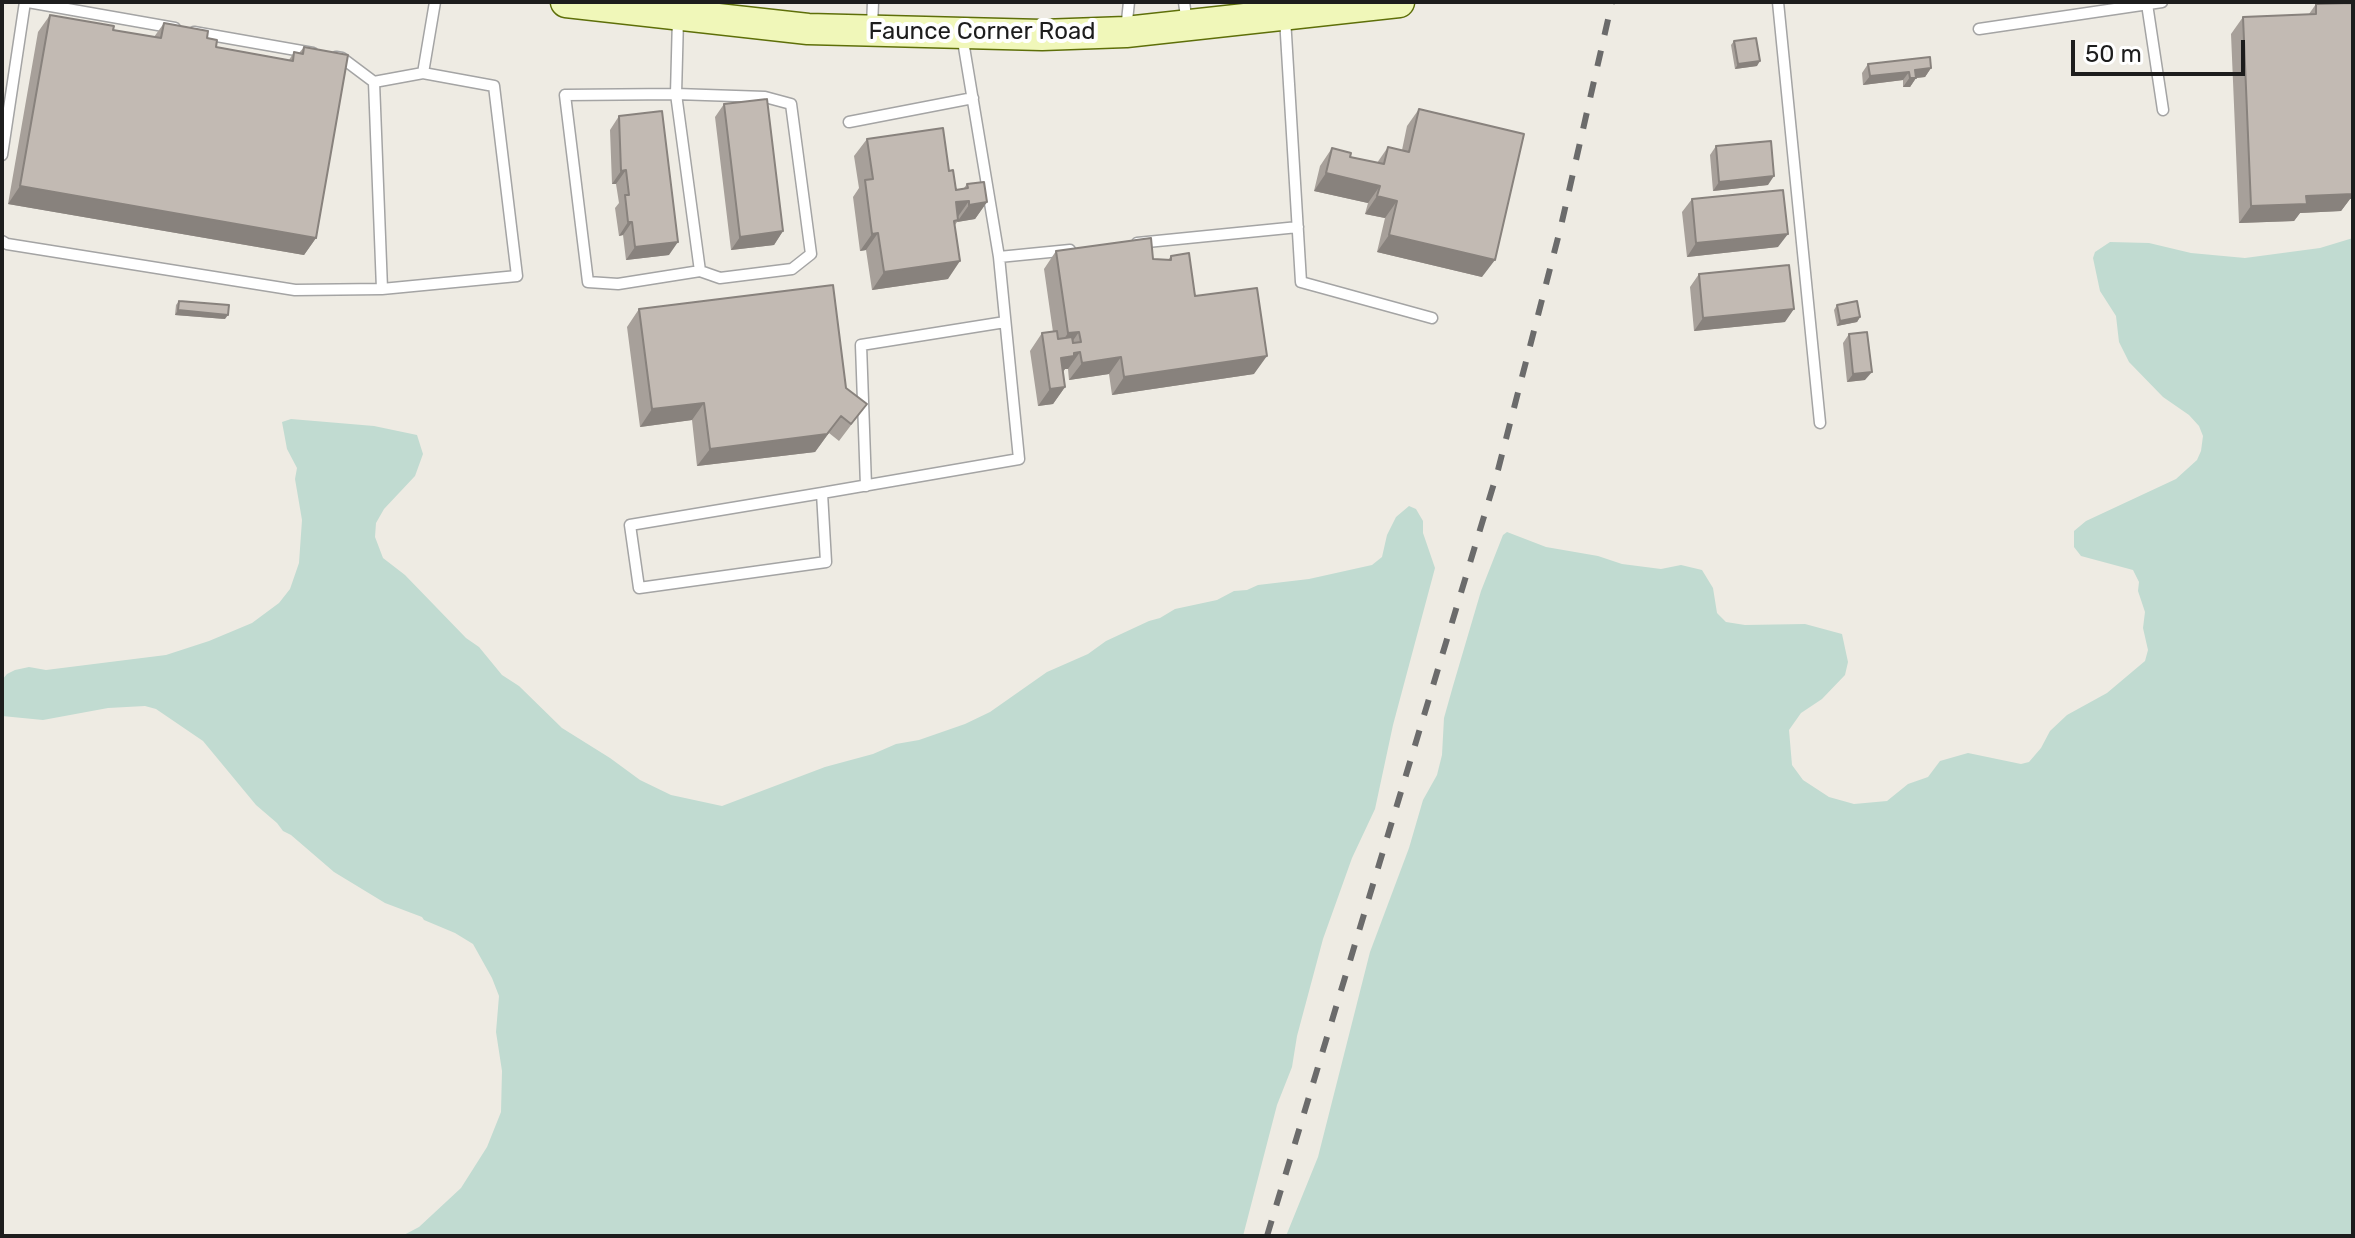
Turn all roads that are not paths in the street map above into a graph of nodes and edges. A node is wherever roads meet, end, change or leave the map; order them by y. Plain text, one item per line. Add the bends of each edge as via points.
1 (27, 2) edge
2 (435, 2) edge
3 (873, 2) edge
4 (1399, 2) edge
5 (1778, 2) edge
6 (2162, 2) edge
7 (582, 3) edge
8 (2147, 4) junction
9 (1185, 14) edge
10 (678, 16) junction
11 (1285, 16) junction
12 (1127, 17) edge
13 (1979, 29) dead end
14 (871, 32) junction
15 (962, 35) junction
16 (423, 73) junction
17 (374, 82) junction
18 (676, 94) junction
19 (973, 98) junction
20 (2163, 110) dead end
21 (849, 122) dead end
22 (2, 155) edge
23 (1298, 227) junction
24 (2, 241) edge
25 (1125, 244) edge
26 (1078, 249) edge
27 (999, 257) junction
28 (700, 271) junction
29 (382, 289) junction
30 (1432, 318) dead end
31 (1005, 322) junction
32 (1820, 423) dead end
33 (866, 486) junction
34 (822, 493) junction

1 - 17 lane via 342,58
1 - 22 lane
2 - 16 lane
3 - 14 lane
4 - 11 main road, Faunce Corner Road
5 - 32 lane
6 - 8 lane
7 - 10 main road, Faunce Corner Road
8 - 13 lane
8 - 20 lane
9 - 11 main road, Faunce Corner Road
9 - 12 main road, Faunce Corner Road
10 - 14 main road, Faunce Corner Road
10 - 18 lane
11 - 23 lane
12 - 15 main road, Faunce Corner Road
14 - 15 main road, Faunce Corner Road
15 - 19 lane
16 - 17 lane
16 - 29 lane via 494,86 517,276
17 - 29 lane
18 - 28 lane
18 - 28 lane via 765,97 791,104 811,254 792,269 720,278
18 - 28 lane via 565,95 588,282 618,284
19 - 21 lane
19 - 27 lane
23 - 25 lane
23 - 30 lane via 1301,282
24 - 29 lane via 295,290
26 - 27 lane
27 - 31 lane
31 - 33 lane via 861,345
31 - 33 lane via 1019,459
33 - 34 lane
34 - 34 lane via 826,562 639,588 630,525

